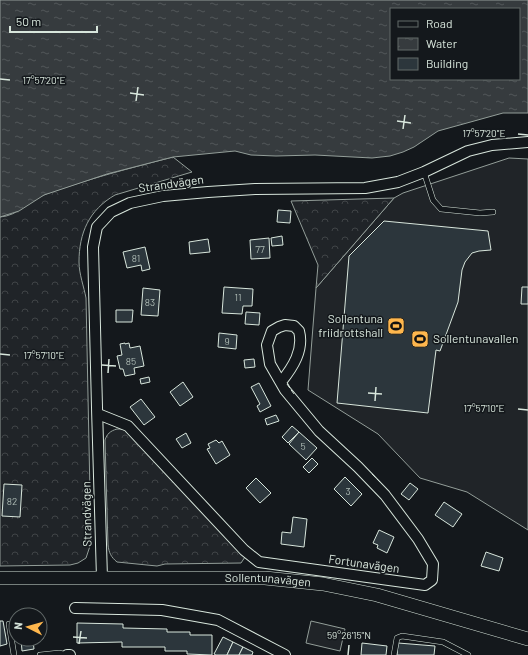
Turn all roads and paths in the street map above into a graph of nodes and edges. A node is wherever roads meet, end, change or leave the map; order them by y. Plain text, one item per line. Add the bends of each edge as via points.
1 (528, 142) edge
2 (424, 172) junction
3 (493, 212) dead end
4 (281, 382) junction
5 (98, 414) junction
6 (0, 578) edge
7 (102, 578) junction
8 (75, 608) dead end
9 (528, 639) edge
10 (40, 655) edge
11 (68, 655) edge
12 (285, 655) edge
13 (394, 655) edge
14 (468, 655) edge

1 - 2 street, Strandvägen via 468,150
2 - 3 lane via 433,200 441,209
2 - 5 street, Strandvägen via 398,182 365,188 255,189 163,196 130,203 111,212 97,227 93,247 95,384
4 - 4 street, Fortunavägen via 294,365 300,347 298,331 294,326 279,327 272,331 267,345 270,364
4 - 5 street, Fortunavägen via 319,431 385,495 433,564 432,580 425,585 259,562 244,550 128,426
5 - 7 street, Strandvägen
6 - 7 street, Sollentunavägen
7 - 9 street, Sollentunavägen via 265,578 323,584 377,595
8 - 12 street via 162,610 218,620
10 - 11 lane
13 - 14 lane via 397,638 402,636 443,642

